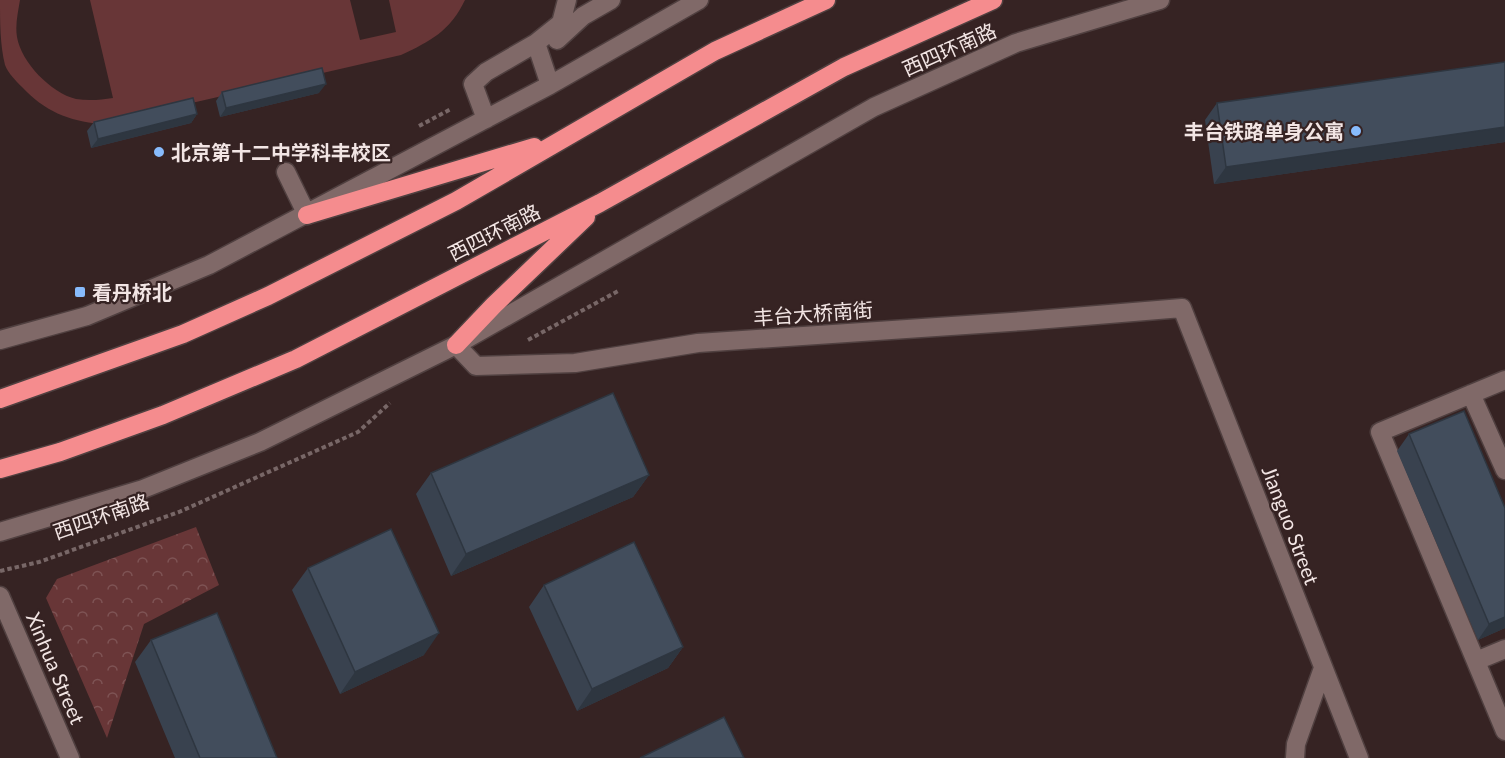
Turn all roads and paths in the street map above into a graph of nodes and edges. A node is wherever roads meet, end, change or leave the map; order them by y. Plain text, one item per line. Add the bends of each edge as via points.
1 (567, 0) edge
2 (611, 0) edge
3 (699, 0) edge
4 (826, 0) edge
5 (993, 0) edge
6 (1160, 0) edge
7 (538, 49) junction
8 (550, 85) junction
9 (451, 109) dead end
10 (486, 119) junction
11 (419, 126) dead end
12 (561, 139) junction
13 (286, 172) dead end
14 (600, 203) junction
15 (306, 214) junction
16 (621, 290) dead end
17 (1182, 308) joint
18 (0, 339) edge
19 (528, 340) dead end
20 (456, 345) junction
21 (1505, 380) edge
22 (1471, 394) junction
23 (0, 399) edge
24 (394, 400) dead end
25 (0, 469) edge
26 (1505, 470) edge
27 (0, 532) edge
28 (0, 572) edge
29 (0, 596) edge
30 (1505, 649) edge
31 (1476, 661) junction
32 (1323, 668) junction
33 (1505, 730) edge
34 (70, 758) edge
35 (1295, 758) edge
36 (1359, 758) edge

1 - 7 street via 561,23
2 - 7 street
3 - 8 street
4 - 12 highway via 716,51
5 - 14 highway, 西四环南路 via 844,66
6 - 20 street, 西四环南路 via 1016,43 874,107
7 - 8 street
7 - 10 street via 486,72 473,84
8 - 10 street
9 - 11 path
10 - 15 street
12 - 15 highway
12 - 23 highway via 456,201 268,296 183,334
13 - 15 street
14 - 20 highway
14 - 25 highway, 西四环南路 via 296,358 163,415
15 - 18 street via 209,265 87,316
16 - 19 path
17 - 20 street, 丰台大桥南街 via 698,342 575,363 476,366
17 - 32 street, Jianguo Street
20 - 27 street, 西四环南路 via 260,442 143,489
21 - 22 street
22 - 26 street
22 - 31 street via 1380,432
24 - 28 path, 西四环南路 via 358,432 179,512
29 - 34 street, Xinhua Street
30 - 31 street
31 - 33 street
32 - 35 street via 1296,744
32 - 36 street, Jianguo Street

